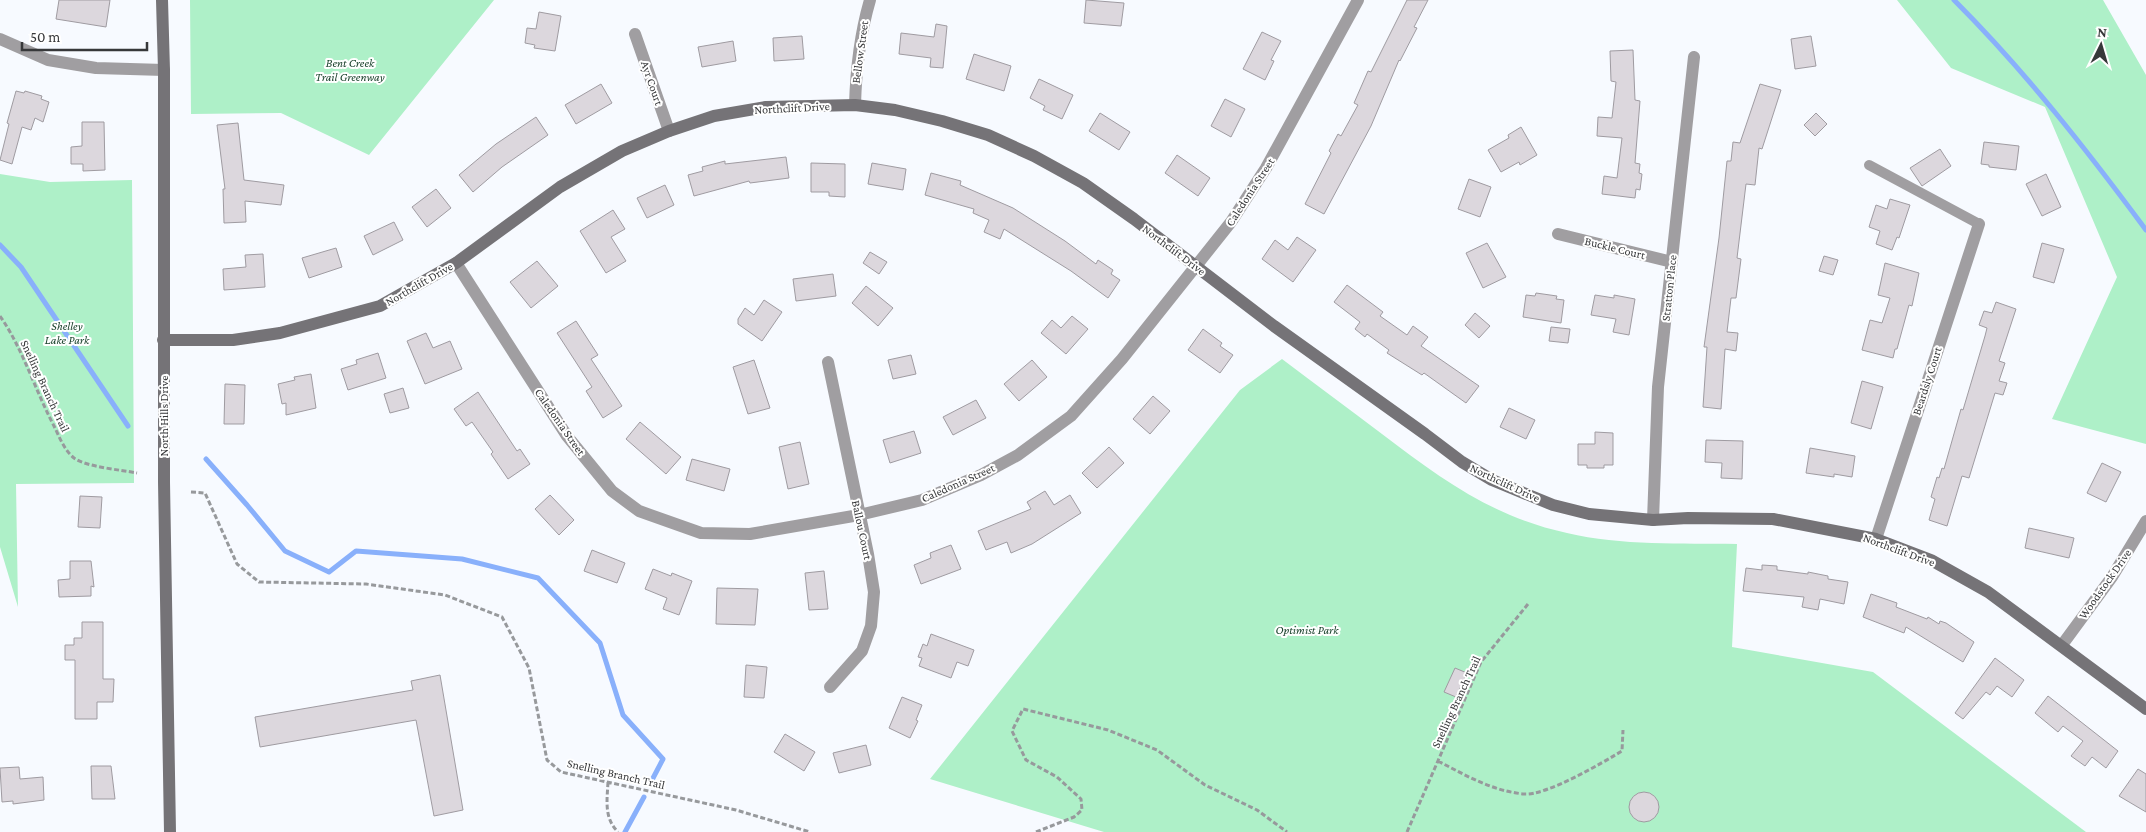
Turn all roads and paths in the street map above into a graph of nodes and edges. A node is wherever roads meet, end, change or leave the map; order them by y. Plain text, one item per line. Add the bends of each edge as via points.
1 (162, 0) edge
2 (870, 0) edge
3 (1358, 0) edge
4 (635, 34) dead end
5 (0, 39) edge
6 (1694, 58) dead end
7 (164, 70) junction
8 (855, 105) junction
9 (669, 131) junction
10 (1869, 165) dead end
11 (1978, 224) joint
12 (1558, 234) dead end
13 (1672, 262) junction
14 (456, 263) junction
15 (1196, 266) junction
16 (0, 316) edge
17 (163, 340) junction
18 (828, 362) dead end
19 (137, 472) dead end
20 (191, 492) dead end
21 (860, 515) junction
22 (1652, 520) junction
23 (2146, 521) edge
24 (1876, 539) junction
25 (1528, 604) dead end
26 (2062, 645) junction
27 (830, 687) dead end
28 (2146, 709) edge
29 (1624, 730) dead end
30 (1438, 761) junction
31 (608, 782) junction
32 (170, 832) edge
33 (618, 832) edge
34 (810, 832) edge
35 (1036, 832) edge
36 (1287, 832) edge
37 (1407, 832) edge

1 - 7 street, North Hills Drive
2 - 8 street, Bellow Street via 858,58
3 - 15 street, Caledonia Street via 1266,168 1231,222
4 - 9 street, Ayr Court
5 - 7 street via 48,60 96,68
6 - 13 street, Stratton Place
7 - 17 street, North Hills Drive
8 - 9 street, Northclift Drive via 766,107 714,116
8 - 15 street, Northclift Drive via 942,121 988,135 1034,156 1083,183
9 - 14 street, Northclift Drive via 622,152 560,187
10 - 11 lane
11 - 24 street, Beardsly Court
12 - 13 street, Buckle Court
13 - 22 street, Stratton Place via 1658,387
14 - 17 street, Northclift Drive via 380,306 317,324 233,340
14 - 21 street, Caledonia Street via 567,436 612,491 639,511 701,533 750,534
15 - 21 street, Caledonia Street via 1128,352 1071,416 1018,455 981,475 922,500
15 - 22 street, Northclift Drive via 1282,332 1462,462 1492,480 1553,505 1589,514
16 - 19 path, Snelling Branch Trail via 65,447 75,458 99,466
17 - 32 street, North Hills Drive
18 - 21 street, Ballou Court
20 - 31 path, Snelling Branch Trail via 205,493 237,564 259,582 366,584 445,595 502,617 529,668 547,760 561,772
21 - 27 street, Ballou Court via 874,592 871,626 862,651
22 - 24 street, Northclift Drive via 1773,519
23 - 26 street, Woodstock Drive via 2112,577
24 - 26 street, Northclift Drive via 1931,560 1988,592
25 - 30 path, Snelling Branch Trail via 1482,662
26 - 28 street, Northclift Drive
29 - 30 path, Snelling Branch Trail via 1622,751 1542,792 1525,794 1486,786
30 - 37 path, Snelling Branch Trail
31 - 33 path via 606,807 612,826
31 - 34 path, Snelling Branch Trail via 736,810
35 - 36 path via 1074,817 1082,810 1080,799 1057,778 1026,760 1012,731 1022,709 1108,730 1158,750 1205,784 1257,810

